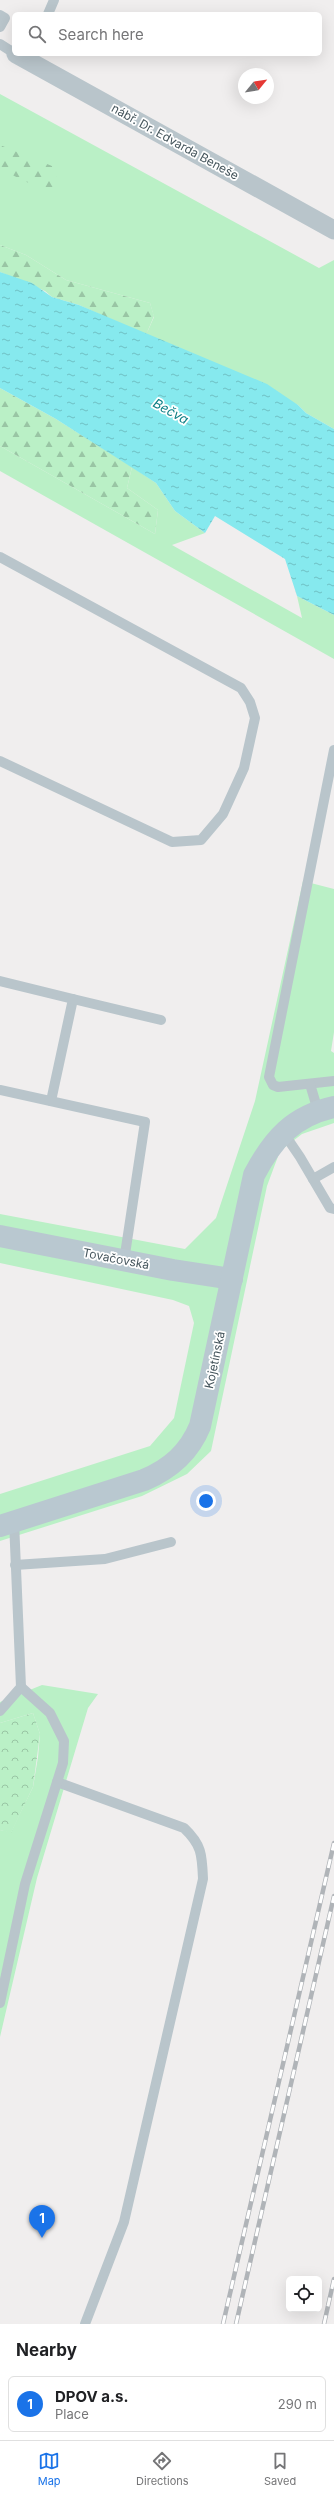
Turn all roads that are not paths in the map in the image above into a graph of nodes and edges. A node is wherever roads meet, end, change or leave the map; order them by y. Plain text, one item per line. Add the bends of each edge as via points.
1 (54, 0) edge
2 (49, 12) edge
3 (0, 16) edge
4 (0, 27) edge
5 (0, 44) edge
6 (12, 50) edge
7 (23, 56) edge
8 (334, 230) edge
9 (0, 556) edge
10 (334, 750) edge
11 (0, 761) edge
12 (0, 981) edge
13 (73, 999) junction
14 (161, 1020) dead end
15 (334, 1081) edge
16 (310, 1084) junction
17 (0, 1090) edge
18 (51, 1101) junction
19 (326, 1109) edge
20 (283, 1132) junction
21 (334, 1167) edge
22 (313, 1179) junction
23 (334, 1209) edge
24 (0, 1236) edge
25 (124, 1261) junction
26 (232, 1279) junction
27 (7, 1523) edge
28 (171, 1542) dead end
29 (15, 1565) junction
30 (21, 1687) junction
31 (0, 1711) edge
32 (57, 1782) junction
33 (0, 2003) edge
34 (85, 2324) edge

1 - 2 lane
3 - 4 lane via 5,18
5 - 6 lane
7 - 8 street, nábř. Dr. Edvarda Beneše
9 - 11 lane via 241,688 250,702 255,718 244,768 223,814 201,840 172,842
10 - 16 lane via 269,1077 273,1085 278,1087
12 - 13 lane
13 - 14 lane
13 - 18 lane
15 - 16 lane
16 - 19 lane
17 - 18 lane
18 - 25 lane via 145,1122
19 - 20 main road, Kojetínská via 294,1123
20 - 22 lane
20 - 26 main road, Kojetínská via 265,1154 254,1175
21 - 22 lane
22 - 23 lane via 330,1208
24 - 25 main road, Tovačovská
25 - 26 main road, Tovačovská
26 - 27 main road, Kojetínská via 200,1426 184,1453 164,1471 144,1480
27 - 29 lane
28 - 29 lane via 105,1559
29 - 30 lane
30 - 31 lane
30 - 32 lane via 50,1713 64,1741 63,1762
32 - 33 lane via 25,1884
32 - 34 lane via 184,1828 195,1838 202,1853 203,1880 124,2222

